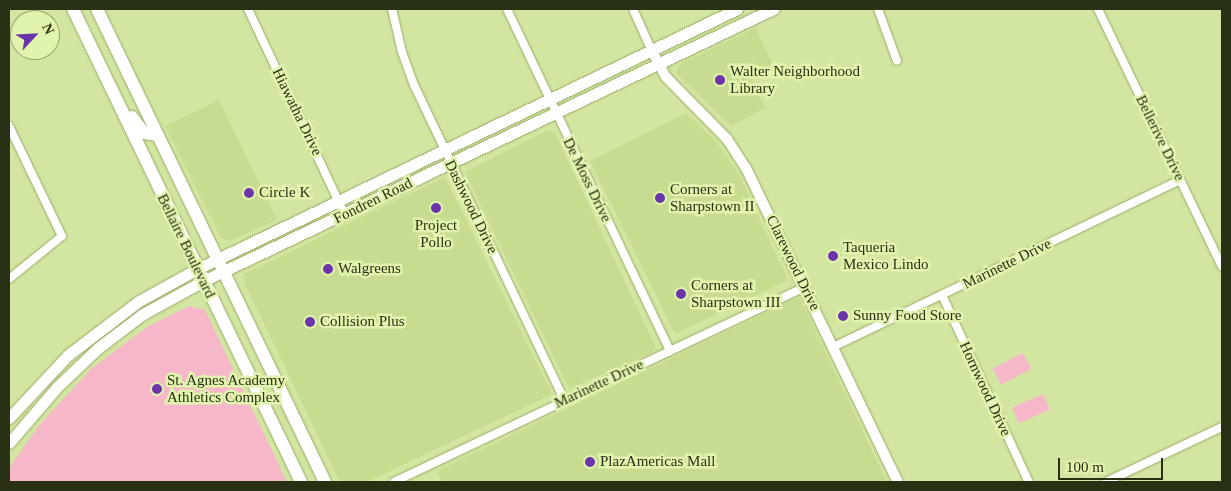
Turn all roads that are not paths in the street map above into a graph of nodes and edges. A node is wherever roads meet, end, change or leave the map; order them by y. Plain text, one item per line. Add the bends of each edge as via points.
1 (92, 9) edge
2 (97, 9) edge
3 (248, 9) edge
4 (392, 9) edge
5 (507, 9) edge
6 (633, 9) edge
7 (737, 9) edge
8 (773, 9) edge
9 (878, 9) edge
10 (1098, 9) edge
11 (74, 13) edge
12 (652, 49) junction
13 (897, 61) dead end
14 (658, 63) junction
15 (109, 85) junction
16 (549, 100) junction
17 (555, 113) junction
18 (9, 126) edge
19 (158, 135) junction
20 (445, 151) junction
21 (451, 164) junction
22 (1180, 180) junction
23 (340, 202) junction
24 (345, 215) junction
25 (221, 266) junction
26 (1222, 267) edge
27 (198, 269) junction
28 (9, 279) edge
29 (203, 281) junction
30 (804, 288) junction
31 (942, 295) junction
32 (89, 336) junction
33 (833, 347) junction
34 (98, 348) junction
35 (670, 351) junction
36 (564, 400) junction
37 (9, 418) edge
38 (1222, 426) edge
39 (9, 443) edge
40 (286, 452) junction
41 (301, 482) edge
42 (308, 482) edge
43 (325, 482) edge
44 (394, 482) edge
45 (898, 482) edge
46 (1029, 482) edge
47 (1106, 482) edge

1 - 11 main road
2 - 19 main road, Bellaire Boulevard
3 - 23 street, Hiawatha Drive
4 - 20 street, Dashwood Drive via 407,68
5 - 16 street, De Moss Drive
6 - 12 street, Clarewood Drive
7 - 12 main road, Fondren Road
8 - 14 main road, Fondren Road
9 - 13 street
10 - 22 street, Bellerive Drive
11 - 15 main road, Bellaire Boulevard
12 - 14 street, Clarewood Drive
12 - 16 main road, Fondren Road
14 - 17 main road, Fondren Road
14 - 30 street, Clarewood Drive via 678,93 716,128 741,159
15 - 19 main road via 122,98 139,129 150,136
15 - 27 main road, Bellaire Boulevard
16 - 17 street, De Moss Drive
16 - 20 main road, Fondren Road
17 - 21 main road, Fondren Road
17 - 35 street, De Moss Drive
18 - 28 street via 62,236
19 - 25 main road, Bellaire Boulevard
20 - 21 street, Dashwood Drive
20 - 23 main road, Fondren Road
21 - 24 main road, Fondren Road
21 - 36 street, Dashwood Drive
22 - 26 street, Bellerive Drive
22 - 31 street, Marinette Drive
23 - 24 street, Hiawatha Drive
23 - 25 main road, Fondren Road
24 - 25 main road, Fondren Road
25 - 27 main road, Fondren Road
25 - 29 main road, Fondren Road
25 - 43 main road, Bellaire Boulevard
27 - 29 main road, Bellaire Boulevard
27 - 32 main road, Fondren Road via 139,301
29 - 34 main road, Fondren Road via 143,314
29 - 40 main road, Bellaire Boulevard
30 - 33 street, Clarewood Drive
30 - 35 street, Marinette Drive
31 - 33 street, Marinette Drive
31 - 46 street, Hornwood Drive
32 - 34 main road
32 - 37 main road, Fondren Road
33 - 45 street, Clarewood Drive
34 - 39 main road, Fondren Road via 57,387
35 - 36 street, Marinette Drive
36 - 44 street, Marinette Drive
38 - 47 street
40 - 41 main road, Bellaire Boulevard
40 - 42 main road via 300,466

